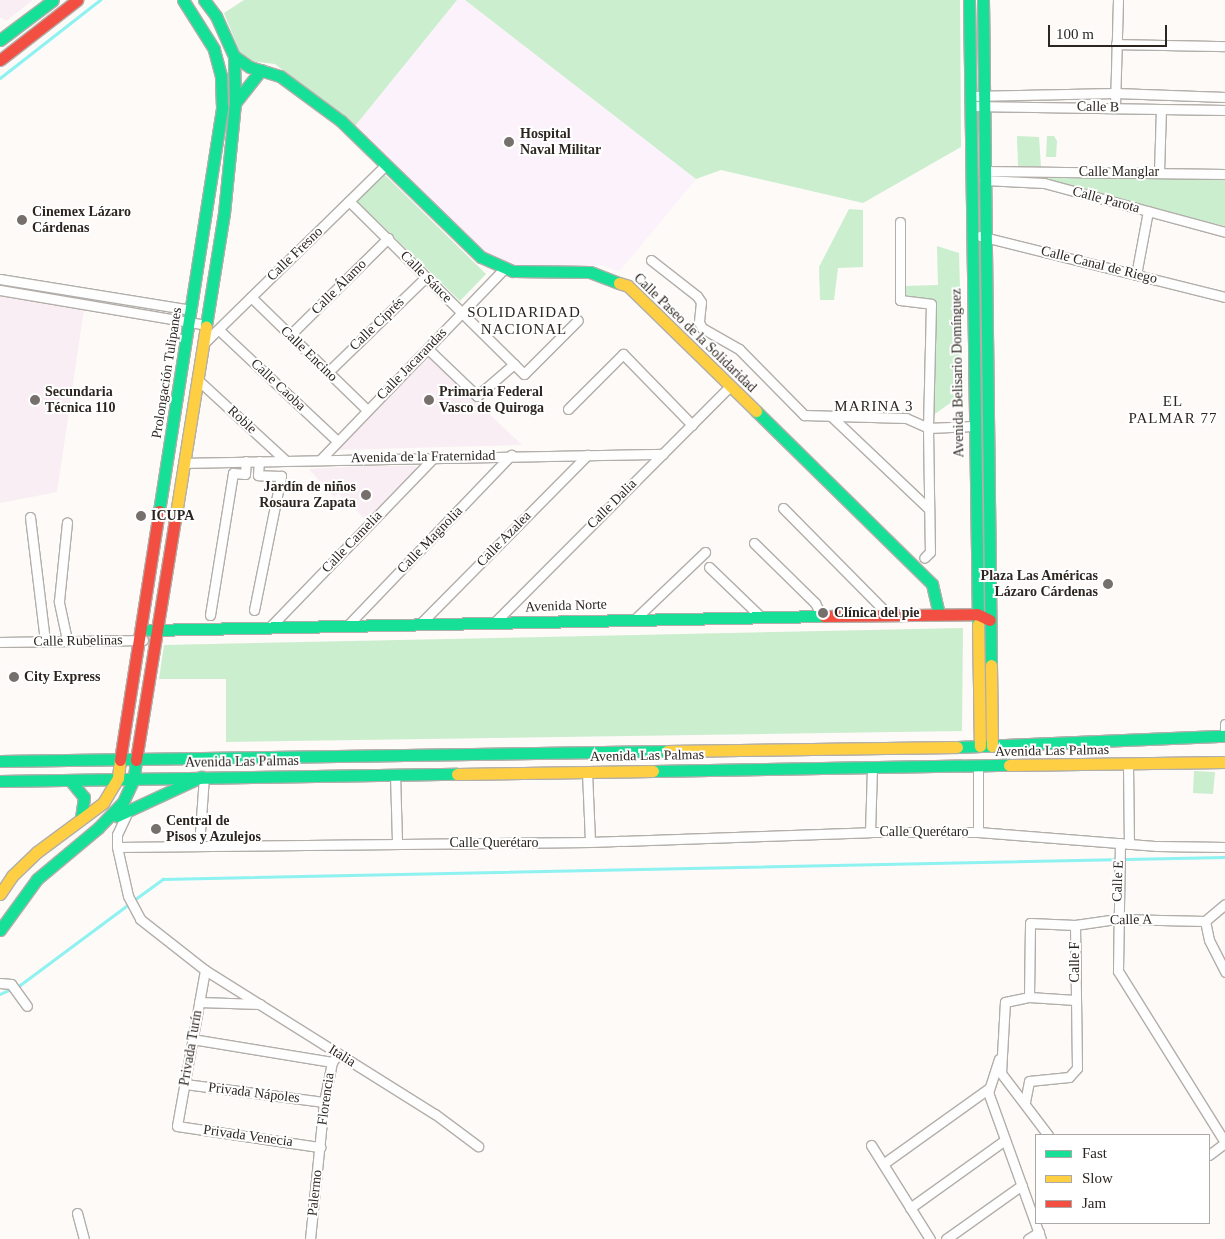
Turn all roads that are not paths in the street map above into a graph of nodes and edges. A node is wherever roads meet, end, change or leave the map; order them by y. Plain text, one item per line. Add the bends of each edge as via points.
1 (53, 0) edge
2 (77, 0) edge
3 (183, 0) edge
4 (204, 0) edge
5 (969, 0) edge
6 (983, 0) edge
7 (1118, 0) edge
8 (0, 40) edge
9 (1116, 44) junction
10 (1225, 46) edge
11 (234, 56) junction
12 (0, 60) edge
13 (261, 70) junction
14 (1115, 93) junction
15 (1225, 97) edge
16 (971, 101) junction
17 (984, 101) junction
18 (235, 103) junction
19 (1115, 107) junction
20 (1162, 108) junction
21 (1225, 110) edge
22 (386, 165) junction
23 (1044, 172) junction
24 (1159, 172) junction
25 (1225, 174) edge
26 (984, 175) junction
27 (1044, 183) junction
28 (349, 201) junction
29 (1148, 211) junction
30 (900, 222) dead end
31 (1225, 232) edge
32 (972, 234) junction
33 (985, 237) junction
34 (388, 238) junction
35 (651, 260) dead end
36 (504, 269) junction
37 (1136, 275) junction
38 (426, 277) junction
39 (0, 279) edge
40 (31, 284) junction
41 (0, 290) edge
42 (29, 295) junction
43 (251, 297) junction
44 (1225, 297) edge
45 (192, 310) junction
46 (462, 312) junction
47 (578, 320) dead end
48 (190, 323) junction
49 (206, 325) junction
50 (218, 330) junction
51 (290, 335) junction
52 (204, 344) junction
53 (428, 349) junction
54 (514, 364) junction
55 (328, 372) junction
56 (198, 380) junction
57 (730, 386) junction
58 (568, 409) dead end
59 (367, 410) junction
60 (832, 417) junction
61 (692, 424) junction
62 (974, 426) junction
63 (928, 428) junction
64 (337, 441) junction
65 (587, 454) junction
66 (663, 454) junction
67 (435, 456) junction
68 (512, 456) junction
69 (285, 460) junction
70 (320, 460) junction
71 (259, 461) junction
72 (246, 462) junction
73 (184, 463) junction
74 (245, 474) junction
75 (258, 475) junction
76 (783, 508) dead end
77 (929, 509) junction
78 (30, 517) dead end
79 (67, 522) dead end
80 (754, 543) dead end
81 (154, 545) junction
82 (171, 546) junction
83 (705, 552) dead end
84 (924, 558) dead end
85 (709, 567) dead end
86 (254, 610) dead end
87 (939, 614) junction
88 (978, 614) junction
89 (210, 615) dead end
90 (889, 615) junction
91 (822, 616) junction
92 (761, 617) junction
93 (635, 619) junction
94 (990, 620) junction
95 (494, 622) junction
96 (420, 624) junction
97 (348, 626) junction
98 (270, 627) junction
99 (141, 635) junction
100 (157, 635) junction
101 (67, 640) junction
102 (45, 641) junction
103 (0, 642) edge
104 (992, 702) junction
105 (980, 703) junction
106 (1225, 724) edge
107 (1225, 736) edge
108 (986, 746) junction
109 (120, 760) junction
110 (136, 760) junction
111 (0, 761) edge
112 (1225, 762) edge
113 (1128, 764) junction
114 (978, 767) junction
115 (872, 768) junction
116 (587, 772) junction
117 (395, 774) junction
118 (203, 777) junction
119 (118, 778) junction
120 (134, 778) junction
121 (70, 780) junction
122 (0, 781) edge
123 (129, 808) junction
124 (81, 818) junction
125 (98, 828) junction
126 (870, 832) junction
127 (978, 832) junction
128 (60, 833) junction
129 (117, 835) junction
130 (590, 842) junction
131 (397, 843) junction
132 (1124, 843) junction
133 (199, 846) junction
134 (117, 847) junction
135 (1225, 847) edge
136 (72, 848) junction
137 (0, 894) edge
138 (1225, 904) edge
139 (1116, 919) junction
140 (1205, 921) junction
141 (1075, 925) junction
142 (0, 930) edge
143 (205, 970) junction
144 (1225, 972) edge
145 (0, 983) edge
146 (1029, 997) junction
147 (1075, 1000) junction
148 (199, 1002) junction
149 (260, 1004) junction
150 (26, 1006) dead end
151 (192, 1040) junction
152 (1002, 1052) junction
153 (338, 1054) junction
154 (332, 1062) junction
155 (184, 1084) junction
156 (989, 1088) junction
157 (324, 1102) junction
158 (1025, 1102) junction
159 (177, 1126) joint
160 (1047, 1134) edge
161 (1005, 1140) junction
162 (1225, 1142) edge
163 (872, 1145) dead end
164 (478, 1146) dead end
165 (320, 1147) junction
166 (1210, 1154) edge
167 (883, 1164) junction
168 (1022, 1185) junction
169 (910, 1208) junction
170 (76, 1213) dead end
171 (1035, 1221) edge
172 (1040, 1235) edge
173 (84, 1239) edge
174 (310, 1239) edge
175 (930, 1239) edge
176 (946, 1239) edge
177 (1028, 1239) edge

1 - 8 main road
2 - 12 main road
3 - 45 main road, Prolongación Tulipanes via 214,49 222,84 222,107
4 - 11 main road via 216,16
5 - 16 main road, Avenida Belisario Domínguez
6 - 17 main road, Avenida Belisario Domínguez
7 - 9 street
9 - 10 street
9 - 14 street
11 - 13 main road, Calle Paseo de la Solidaridad
11 - 18 main road
13 - 18 main road
13 - 22 main road, Calle Paseo de la Solidaridad via 280,76 341,121
14 - 15 street
14 - 17 street
14 - 19 street
16 - 17 street
16 - 32 main road, Avenida Belisario Domínguez
17 - 19 street, Calle B
17 - 26 main road, Avenida Belisario Domínguez
18 - 49 main road via 224,213
19 - 20 street, Calle B
20 - 21 street, Calle B
20 - 24 street
22 - 28 street, Calle Fresno
22 - 36 main road, Calle Paseo de la Solidaridad via 472,250
23 - 24 street, Calle Manglar
23 - 26 street, Calle Manglar
23 - 27 street
24 - 25 street, Calle Manglar
26 - 27 street, Calle Parota
26 - 33 main road, Avenida Belisario Domínguez
27 - 29 street, Calle Parota
28 - 34 street, Calle Sáuce
28 - 43 street, Calle Fresno
29 - 31 street, Calle Parota
29 - 37 street
30 - 63 street via 900,300 931,304
32 - 33 street, Calle Canal de Riego
32 - 62 main road, Avenida Belisario Domínguez
33 - 37 street, Calle Canal de Riego
33 - 94 main road, Avenida Belisario Domínguez
34 - 38 street, Calle Sáuce
34 - 51 street, Calle Álamo
35 - 60 street via 697,296 701,302 699,322 709,334 739,349 804,416
36 - 46 street, Calle Jacarandas
36 - 57 main road, Calle Paseo de la Solidaridad via 529,273 590,272 616,280 635,292
37 - 44 street, Calle Canal de Riego
38 - 46 street, Calle Sáuce
38 - 55 street, Calle Ciprés
39 - 40 street
40 - 42 street
40 - 45 street
41 - 42 street
42 - 48 street
43 - 50 street, Calle Fresno
43 - 51 street, Calle Encino
45 - 48 main road, Prolongación Tulipanes
46 - 53 street, Calle Jacarandas
46 - 54 street, Calle Sáuce
47 - 54 street, Calle Sáuce via 524,374
48 - 49 street
48 - 81 main road, Prolongación Tulipanes
49 - 52 main road
50 - 52 street, Calle Fresno
50 - 64 street, Calle Caoba
51 - 55 street, Calle Encino
52 - 56 main road
53 - 54 street via 477,396
53 - 59 street, Calle Jacarandas
55 - 59 street, Calle Encino
56 - 69 street, Roble
56 - 73 main road
57 - 61 street, Calle Dalia
57 - 87 main road, Calle Paseo de la Solidaridad via 932,584
58 - 61 street via 622,354
59 - 64 street, Calle Jacarandas
60 - 63 street via 906,418
60 - 77 street
61 - 66 street, Calle Dalia
62 - 63 street
62 - 88 main road, Avenida Belisario Domínguez
63 - 77 street
64 - 70 street, Calle Jacarandas
65 - 66 street, Avenida de la Fraternidad
65 - 68 street, Avenida de la Fraternidad
65 - 96 street, Calle Azalea
66 - 95 street, Calle Dalia
67 - 68 street, Avenida de la Fraternidad
67 - 70 street, Avenida de la Fraternidad
67 - 98 street, Calle Camelia
68 - 97 street, Calle Magnolia
69 - 70 street, Avenida de la Fraternidad
69 - 71 street, Avenida de la Fraternidad
71 - 72 street, Avenida de la Fraternidad
71 - 75 street
72 - 73 street, Avenida de la Fraternidad
72 - 74 street
73 - 82 main road
74 - 75 street
74 - 89 street via 233,473
75 - 86 street via 281,476
76 - 90 street
77 - 84 street via 930,552
78 - 102 street
79 - 101 street via 59,602
80 - 91 street via 815,602
81 - 82 main road
81 - 99 main road, Prolongación Tulipanes
82 - 100 main road
83 - 93 street
85 - 92 street
87 - 88 main road, Avenida Norte
87 - 90 main road, Avenida Norte
88 - 94 main road, Avenida Norte
88 - 105 main road, Avenida Belisario Domínguez
90 - 91 main road, Avenida Norte
91 - 92 main road, Avenida Norte
92 - 93 main road, Avenida Norte
93 - 95 main road, Avenida Norte
94 - 104 main road, Avenida Belisario Domínguez
95 - 96 main road, Avenida Norte
96 - 97 main road, Avenida Norte
97 - 98 main road, Avenida Norte
98 - 100 main road, Avenida Norte
99 - 100 main road, Avenida Norte
99 - 101 street, Calle Rubelinas
99 - 109 main road, Prolongación Tulipanes
100 - 110 main road
101 - 102 street, Calle Rubelinas
102 - 103 street, Calle Rubelinas
104 - 105 main road
104 - 108 main road, Avenida Belisario Domínguez
105 - 108 main road, Avenida Belisario Domínguez
106 - 107 street
107 - 108 main road, Avenida Las Palmas
108 - 110 main road, Avenida Las Palmas
109 - 110 main road, Avenida Las Palmas
109 - 111 main road, Avenida Las Palmas
109 - 119 main road, Prolongación Tulipanes
110 - 120 main road
112 - 113 main road, Avenida Las Palmas
113 - 114 main road, Avenida Las Palmas
113 - 132 street, Calle E
114 - 115 main road, Avenida Las Palmas
114 - 127 street
115 - 116 main road, Avenida Las Palmas
115 - 126 street, Calle Querétaro
116 - 117 main road, Avenida Las Palmas
116 - 130 street
117 - 118 main road, Avenida Las Palmas
117 - 131 street
118 - 120 main road, Avenida Las Palmas
118 - 123 main road
118 - 133 street
119 - 120 main road, Avenida Las Palmas
119 - 121 main road, Avenida Las Palmas
119 - 124 main road via 103,803
120 - 125 main road via 123,802
121 - 122 main road, Avenida Las Palmas
121 - 124 main road via 84,797
123 - 125 main road
123 - 129 street
124 - 128 main road
125 - 129 street
125 - 136 main road
126 - 127 street, Calle Querétaro
126 - 130 street, Calle Querétaro
127 - 132 street, Calle Querétaro
128 - 136 main road
128 - 137 main road via 12,876
129 - 134 street
130 - 131 street, Calle Querétaro
131 - 133 street, Calle Querétaro
132 - 135 street, Calle Querétaro
132 - 139 street, Calle E via 1118,854
133 - 134 street, Calle Querétaro
134 - 143 street, Italia via 132,910
136 - 142 main road via 37,879
138 - 140 street
139 - 140 street, Calle A
139 - 141 street, Calle A
139 - 162 street, Calle E via 1118,971 1122,980
140 - 144 street via 1209,940
141 - 146 street, Calle A via 1030,923
141 - 147 street, Calle F
143 - 148 street, Privada Turín
143 - 149 street, Italia
145 - 150 street via 11,984
146 - 147 street
146 - 152 street via 1005,1002
147 - 158 street, Calle F via 1075,1074 1029,1081
148 - 149 street
148 - 151 street, Privada Turín
149 - 153 street, Italia
151 - 154 street
151 - 155 street, Privada Turín
152 - 156 street
152 - 158 street via 1001,1073
153 - 154 street, Florencia
153 - 164 street, Italia
154 - 157 street, Florencia
155 - 157 street, Privada Nápoles
155 - 159 street, Privada Turín
156 - 161 street
156 - 167 street
157 - 165 street, Florencia
158 - 160 street
159 - 165 street, Privada Venecia
161 - 168 street
161 - 169 street
162 - 166 street
163 - 167 street
165 - 174 street, Palermo
167 - 169 street
168 - 171 street
168 - 176 street
169 - 175 street
170 - 173 street
172 - 177 street

